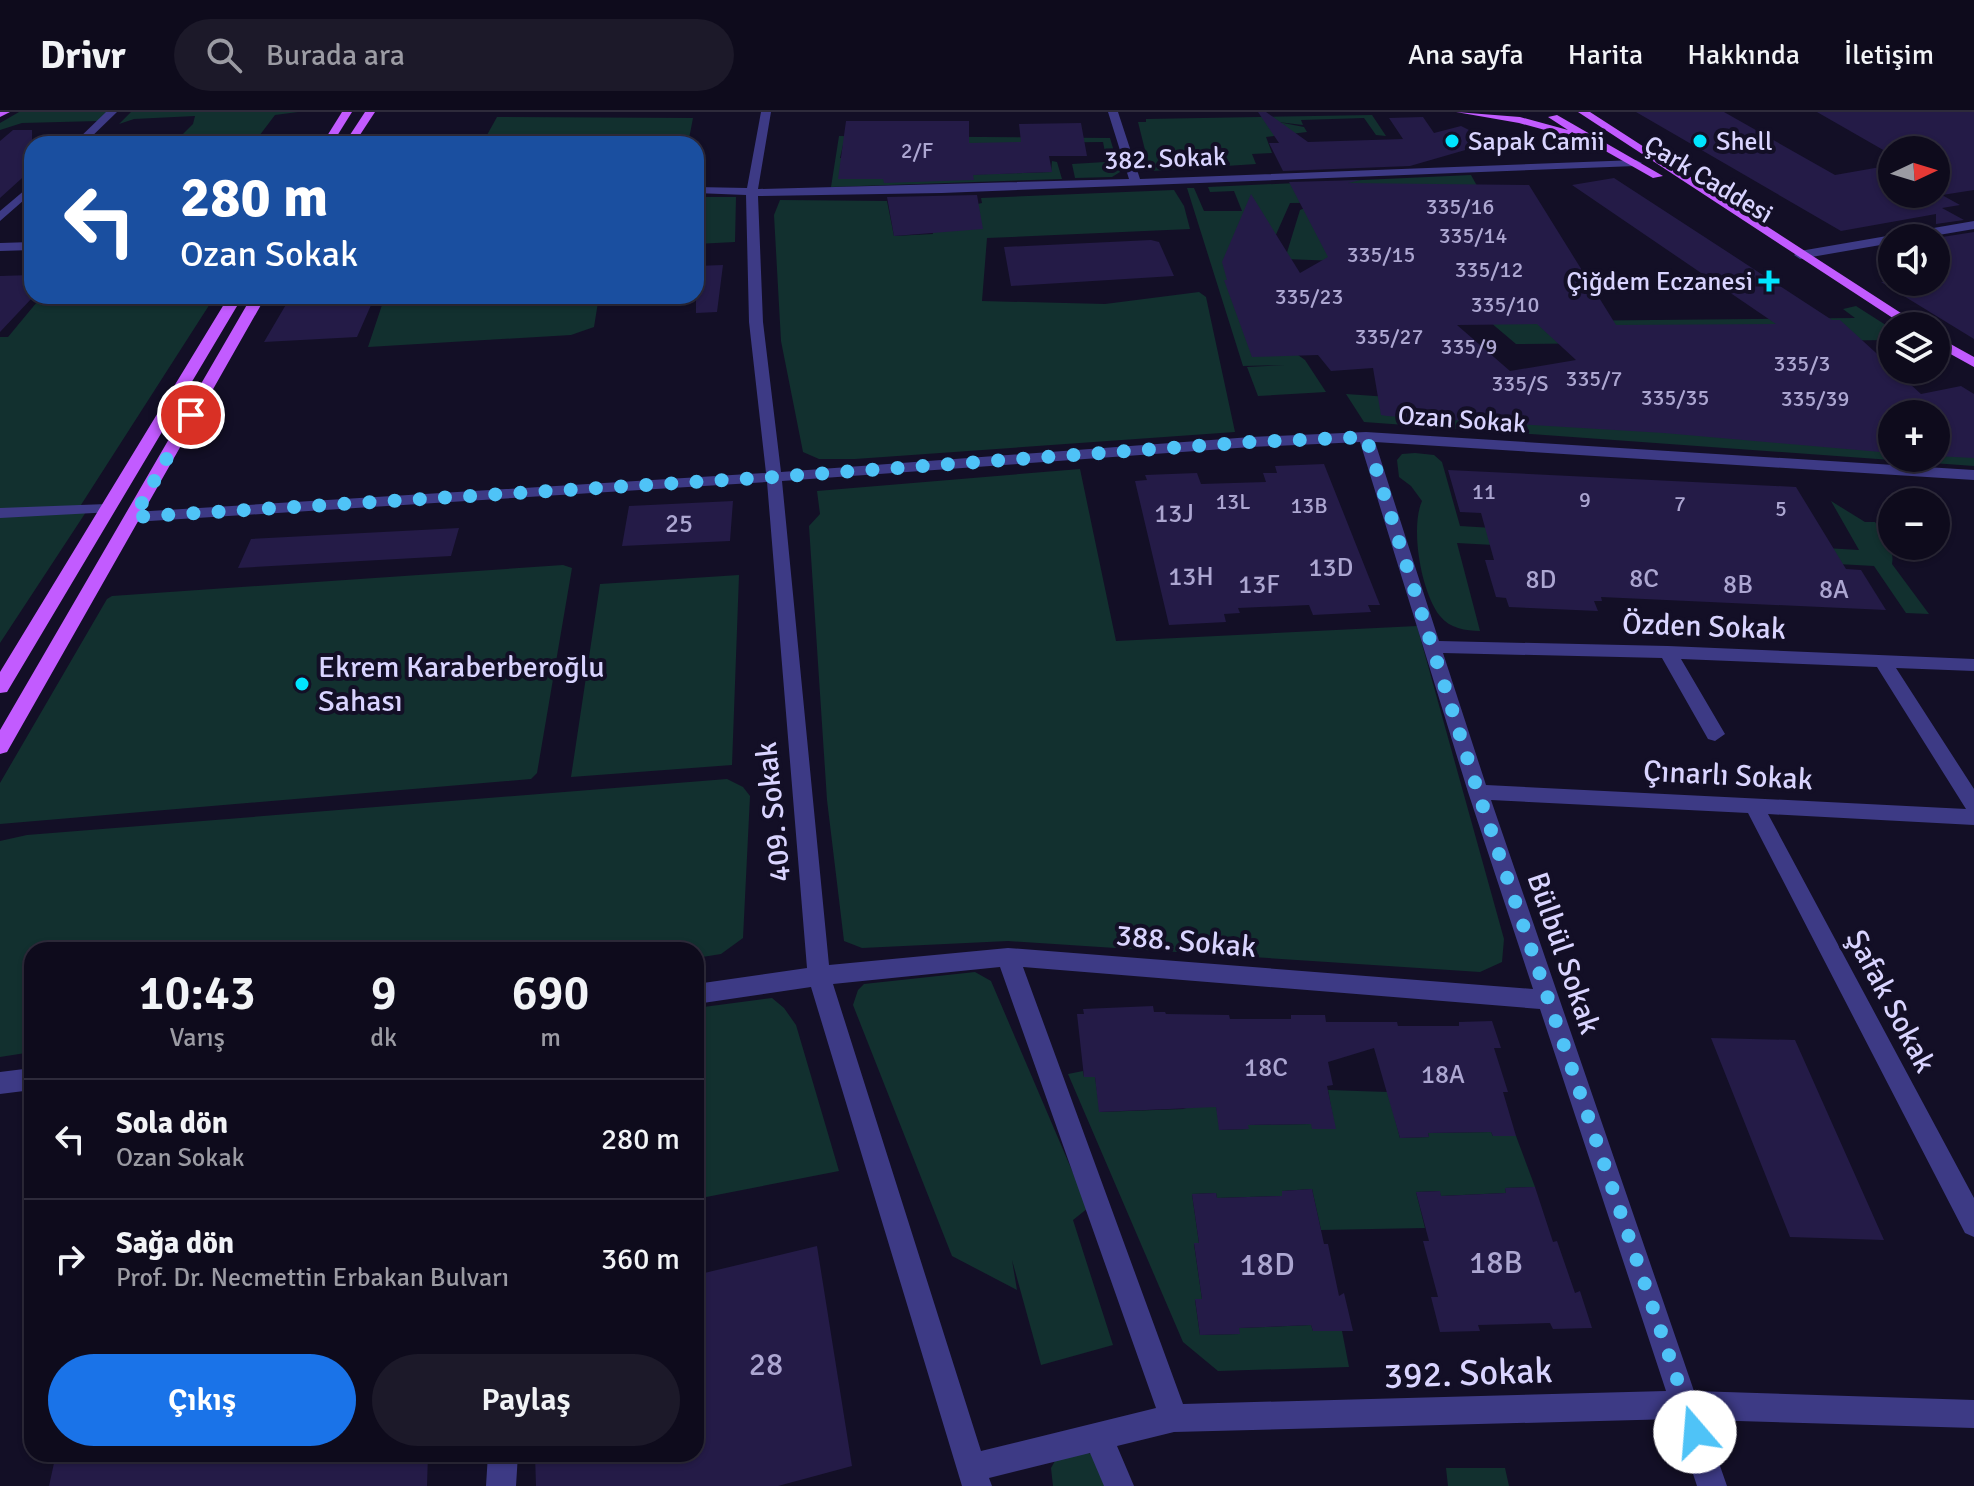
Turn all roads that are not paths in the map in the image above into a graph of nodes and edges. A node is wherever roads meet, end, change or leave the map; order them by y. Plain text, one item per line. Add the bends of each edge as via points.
1 (112, 112) edge
2 (347, 112) edge
3 (370, 112) edge
4 (766, 112) edge
5 (1113, 112) edge
6 (1461, 112) edge
7 (1514, 112) edge
8 (1575, 112) edge
9 (1583, 112) edge
10 (1553, 117) junction
11 (86, 136) edge
12 (332, 136) edge
13 (354, 136) edge
14 (1611, 148) junction
15 (1636, 163) junction
16 (1135, 181) junction
17 (704, 190) edge
18 (752, 191) junction
19 (24, 194) edge
20 (0, 217) edge
21 (1974, 225) edge
22 (1950, 229) edge
23 (1878, 241) edge
24 (24, 246) edge
25 (0, 247) edge
26 (1800, 255) junction
27 (231, 304) edge
28 (254, 304) edge
29 (1892, 312) edge
30 (1950, 348) edge
31 (1974, 363) edge
32 (1366, 437) junction
33 (1974, 475) edge
34 (774, 477) junction
35 (107, 509) junction
36 (0, 513) edge
37 (134, 517) junction
38 (1432, 647) junction
39 (1668, 652) junction
40 (1882, 661) junction
41 (1974, 665) edge
42 (0, 687) edge
43 (1715, 734) dead end
44 (0, 747) edge
45 (1478, 792) junction
46 (1974, 805) edge
47 (1754, 806) junction
48 (1974, 817) edge
49 (1008, 957) junction
50 (819, 976) junction
51 (704, 993) edge
52 (1549, 1000) junction
53 (24, 1080) edge
54 (0, 1083) edge
55 (1974, 1224) edge
56 (1686, 1405) junction
57 (1974, 1414) edge
58 (1174, 1418) junction
59 (1098, 1437) junction
60 (502, 1462) edge
61 (974, 1477) edge
62 (501, 1486) edge
63 (1119, 1486) edge
64 (1712, 1486) edge

1 - 11 street
2 - 12 main road
3 - 13 main road
4 - 18 street, 409. Sokak
5 - 16 street
6 - 14 main road via 1520,120
7 - 10 main road
8 - 10 main road
9 - 26 main road, Çark Caddesi
10 - 14 main road, Çark Caddesi
14 - 15 main road, Çark Caddesi
15 - 16 street, 382. Sokak
15 - 26 main road, Çark Caddesi via 1769,243
16 - 18 street, 382. Sokak
17 - 18 street, 382. Sokak
18 - 34 street, 409. Sokak via 756,322
19 - 20 street
21 - 22 street
23 - 26 street
24 - 25 street
26 - 29 main road, Çark Caddesi
27 - 35 main road
28 - 37 main road
30 - 31 main road
32 - 33 street, Ozan Sokak
32 - 34 street, Ozan Sokak
32 - 38 street, Bülbül Sokak
34 - 37 street, Ozan Sokak
34 - 50 street, 409. Sokak
35 - 36 street
35 - 42 main road
37 - 44 main road
38 - 39 street, Özden Sokak
38 - 45 street, Bülbül Sokak
39 - 40 street, Özden Sokak
39 - 43 street
40 - 41 street, Özden Sokak
40 - 46 street
45 - 47 street, Çınarlı Sokak
45 - 52 street, Bülbül Sokak
47 - 48 street, Çınarlı Sokak
47 - 55 street, Şafak Sokak
49 - 50 street, 388. Sokak
49 - 52 street, 388. Sokak
49 - 58 street
50 - 51 street, 388. Sokak
50 - 61 street, 409. Sokak
52 - 56 street, Bülbül Sokak
53 - 54 street
56 - 57 street, 392. Sokak
56 - 58 street, 392. Sokak
56 - 64 street, Bülbül Sokak
58 - 59 street, 392. Sokak
59 - 61 street, 392. Sokak
59 - 63 street
60 - 62 street

